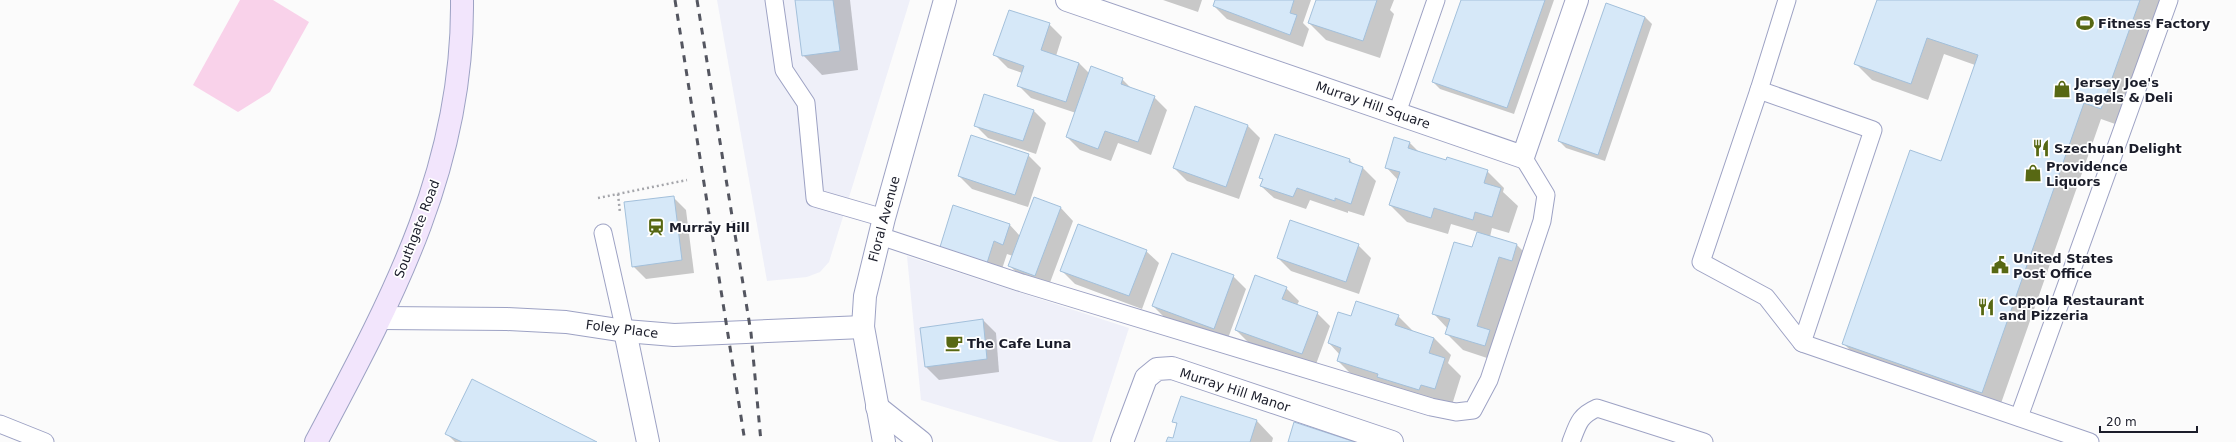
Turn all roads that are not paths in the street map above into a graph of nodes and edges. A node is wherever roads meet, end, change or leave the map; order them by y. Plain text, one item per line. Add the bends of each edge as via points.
1 (462, 0) edge
2 (774, 0) edge
3 (945, 0) edge
4 (1067, 0) edge
5 (1436, 0) edge
6 (1577, 0) edge
7 (1787, 0) edge
8 (2169, 0) edge
9 (1759, 90) junction
10 (1397, 113) junction
11 (1523, 157) junction
12 (882, 227) junction
13 (603, 233) dead end
14 (382, 318) junction
15 (863, 327) junction
16 (625, 331) junction
17 (1802, 343) junction
18 (877, 407) junction
19 (2019, 417) junction
20 (0, 424) edge
21 (45, 442) edge
22 (316, 442) edge
23 (648, 442) edge
24 (884, 442) edge
25 (921, 442) edge
26 (1122, 442) edge
27 (1392, 442) edge
28 (1571, 442) edge
29 (1704, 442) edge
30 (2090, 442) edge

1 - 14 street, Southgate Road via 458,83 449,134 436,182
2 - 12 lane via 784,70 806,103 814,198
3 - 12 street, Floral Avenue
4 - 10 street, Murray Hill Square
5 - 10 lane
6 - 11 street
7 - 9 lane
8 - 19 lane
9 - 17 lane via 1701,262 1766,297
9 - 17 lane via 1873,130
10 - 11 street, Murray Hill Square
11 - 12 lane via 1546,195 1542,221 1489,380 1473,410 1456,412 1430,407 1022,283
12 - 15 street, Floral Avenue via 865,296
13 - 16 lane
14 - 16 street, Foley Place via 566,322
14 - 22 street, Southgate Road
15 - 16 street, Foley Place via 674,335
15 - 18 street, Floral Avenue
16 - 23 street
17 - 19 lane
18 - 24 street, Floral Avenue
18 - 25 street
19 - 30 lane
20 - 21 lane
26 - 27 street, Murray Hill Manor via 1146,378 1158,369 1172,368
28 - 29 lane via 1585,413 1598,408

